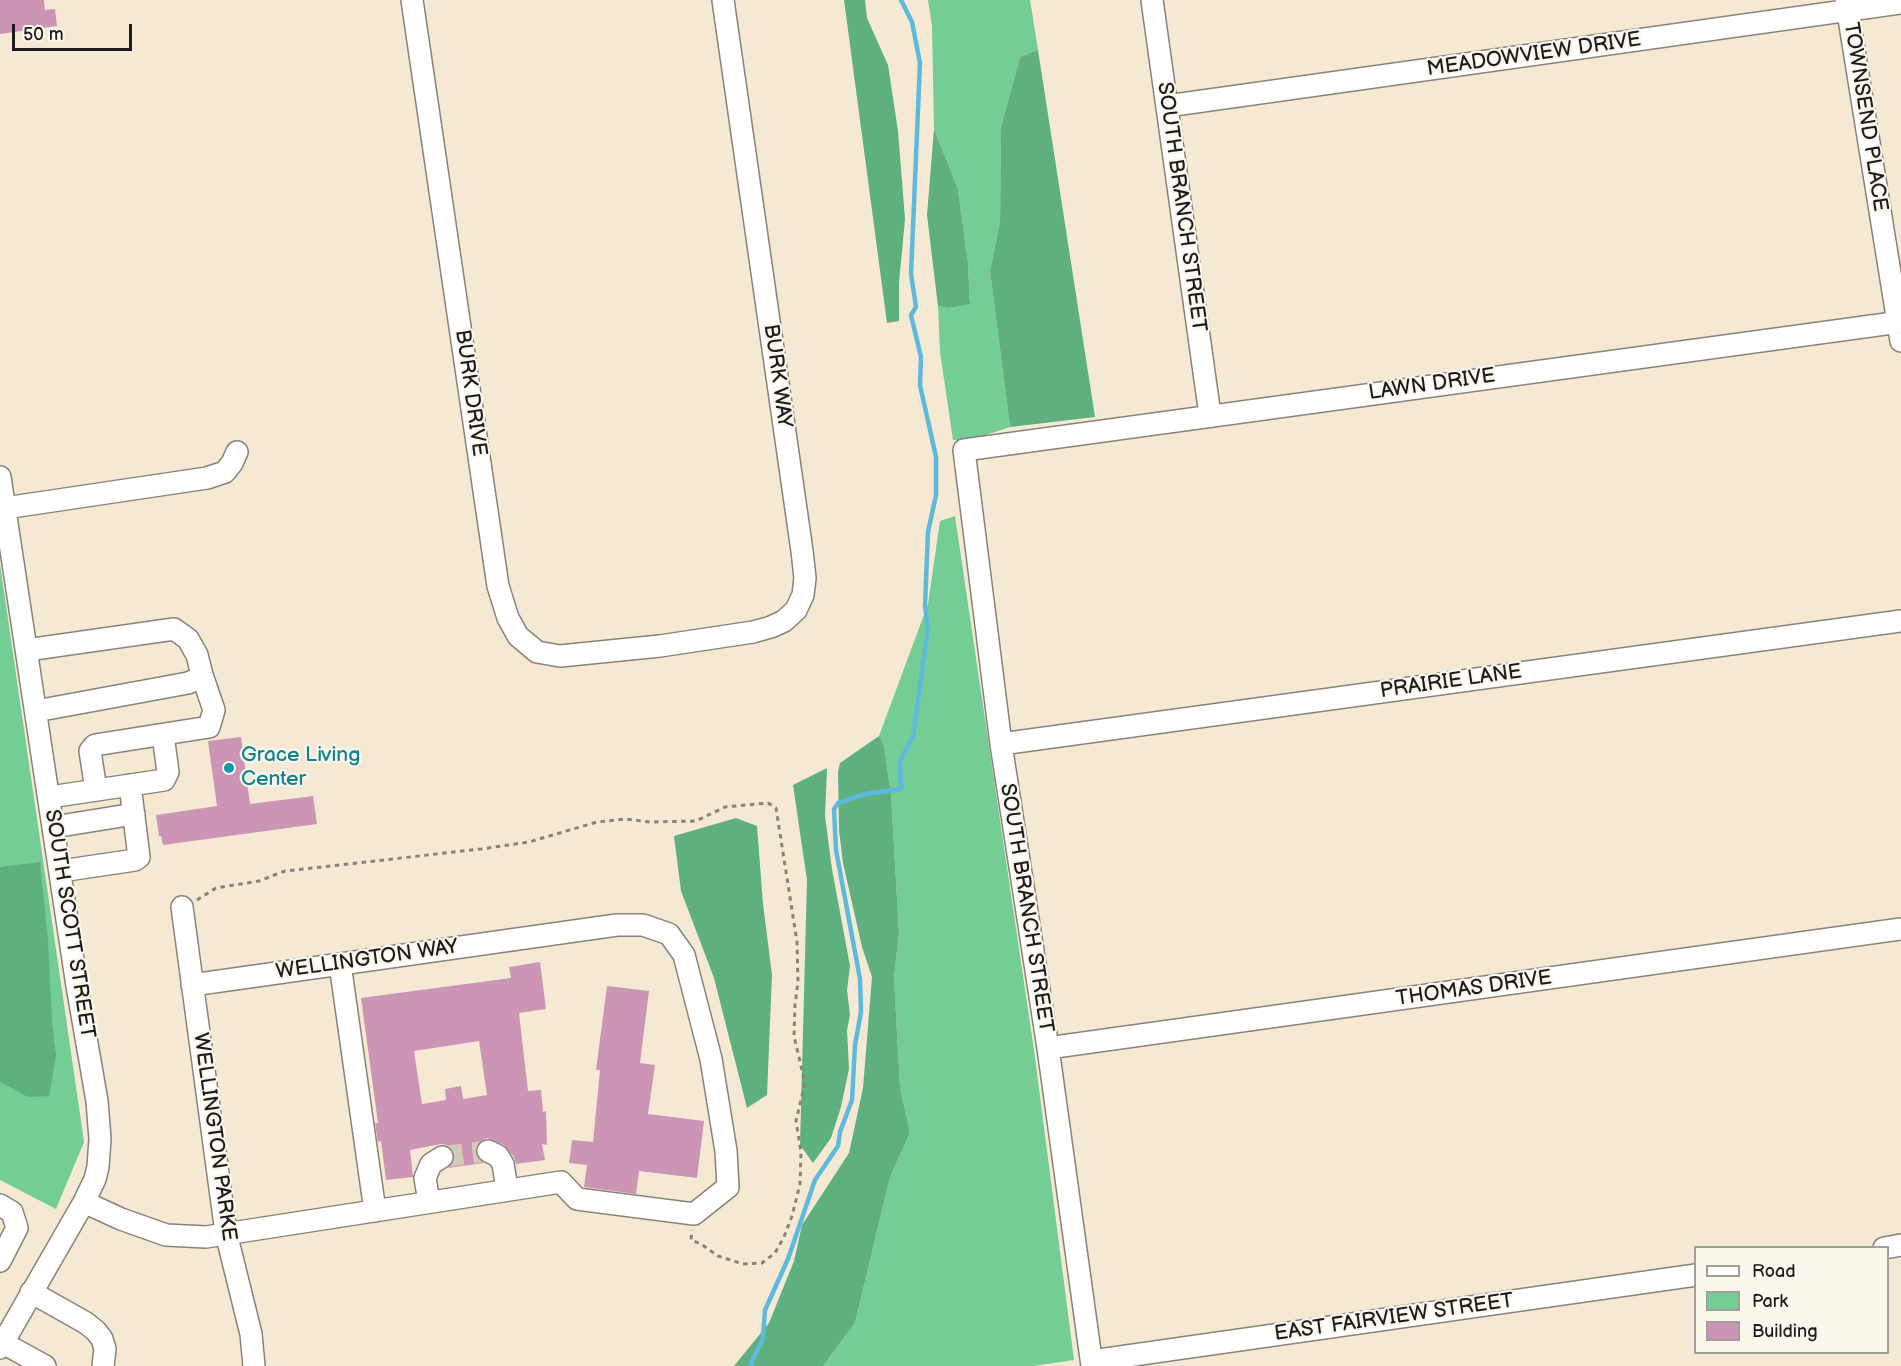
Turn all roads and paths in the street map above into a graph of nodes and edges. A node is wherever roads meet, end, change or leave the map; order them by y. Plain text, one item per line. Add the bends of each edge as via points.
1 (412, 0) edge
2 (723, 0) edge
3 (1152, 0) edge
4 (1901, 3) edge
5 (1846, 5) edge
6 (1167, 106) junction
7 (1900, 328) edge
8 (1210, 415) junction
9 (963, 450) joint
10 (237, 452) dead end
11 (0, 477) edge
12 (4, 520) edge
13 (1901, 621) edge
14 (660, 646) joint
15 (27, 650) junction
16 (202, 675) junction
17 (36, 711) junction
18 (163, 735) junction
19 (1001, 744) junction
20 (130, 785) junction
21 (96, 790) junction
22 (50, 797) junction
23 (134, 814) junction
24 (54, 826) junction
25 (61, 871) junction
26 (182, 907) joint
27 (1901, 929) edge
28 (339, 964) junction
29 (192, 985) junction
30 (1048, 1048) junction
31 (488, 1151) dead end
32 (442, 1157) dead end
33 (507, 1189) junction
34 (84, 1202) junction
35 (429, 1202) junction
36 (0, 1205) edge
37 (375, 1211) junction
38 (694, 1214) junction
39 (226, 1233) junction
40 (0, 1261) edge
41 (1694, 1275) edge
42 (31, 1292) junction
43 (7, 1320) edge
44 (2, 1345) edge
45 (1092, 1364) edge
46 (45, 1366) edge
47 (103, 1366) edge
48 (254, 1366) edge

1 - 14 street, BURK DRIVE via 498,586 508,618 518,636 537,652 560,656
2 - 14 street, BURK WAY via 805,578 796,610 784,621 753,632
3 - 6 street, SOUTH BRANCH STREET
4 - 5 street, MEADOWVIEW DRIVE
5 - 6 street, MEADOWVIEW DRIVE
5 - 7 street, TOWNSEND PLACE
6 - 8 street, SOUTH BRANCH STREET
7 - 8 street, LAWN DRIVE
8 - 9 street, LAWN DRIVE
9 - 19 street, SOUTH BRANCH STREET
10 - 12 street via 225,472 207,478
11 - 12 street, SOUTH SCOTT STREET
12 - 15 street, SOUTH SCOTT STREET
13 - 19 street, PRAIRIE LANE
15 - 16 street via 174,629 188,639
15 - 17 street, SOUTH SCOTT STREET
16 - 17 street via 188,683
16 - 18 street via 214,710 209,727
17 - 22 street, SOUTH SCOTT STREET
18 - 20 street via 167,776 164,780
18 - 21 street via 95,745 90,751
19 - 30 street, SOUTH BRANCH STREET
20 - 21 street
20 - 23 street
21 - 22 street
22 - 24 street, SOUTH SCOTT STREET
23 - 24 street
23 - 25 street via 140,854 135,860
24 - 25 street, SOUTH SCOTT STREET
25 - 34 street, SOUTH SCOTT STREET via 100,1139 98,1167
26 - 29 street, WELLINGTON PARKE
26 - 38 path via 216,888 259,881 285,871 529,842 597,822 696,821 724,807 768,803 776,808 797,942 794,1036 805,1083 796,1121 801,1152 800,1185 784,1237 775,1253 762,1263 743,1264 718,1256 691,1240
27 - 30 street, THOMAS DRIVE
28 - 29 street, WELLINGTON WAY
28 - 37 street
28 - 38 street, WELLINGTON WAY via 617,925 643,925 669,934 684,955 711,1059 726,1151 728,1187
29 - 39 street, WELLINGTON PARKE
30 - 45 street, SOUTH BRANCH STREET
31 - 33 street via 503,1164
32 - 35 street via 431,1164 425,1178
33 - 35 street
33 - 38 street via 561,1182 577,1199
34 - 39 street via 166,1235 206,1237
34 - 42 street, SOUTH SCOTT STREET
35 - 37 street
36 - 40 street via 12,1212 17,1228
37 - 39 street
39 - 48 street, WELLINGTON PARKE via 251,1334
41 - 45 street, EAST FAIRVIEW STREET
42 - 43 street, SOUTH SCOTT STREET
42 - 47 street via 96,1331 105,1349
43 - 44 street, SOUTH SCOTT STREET
44 - 46 street

